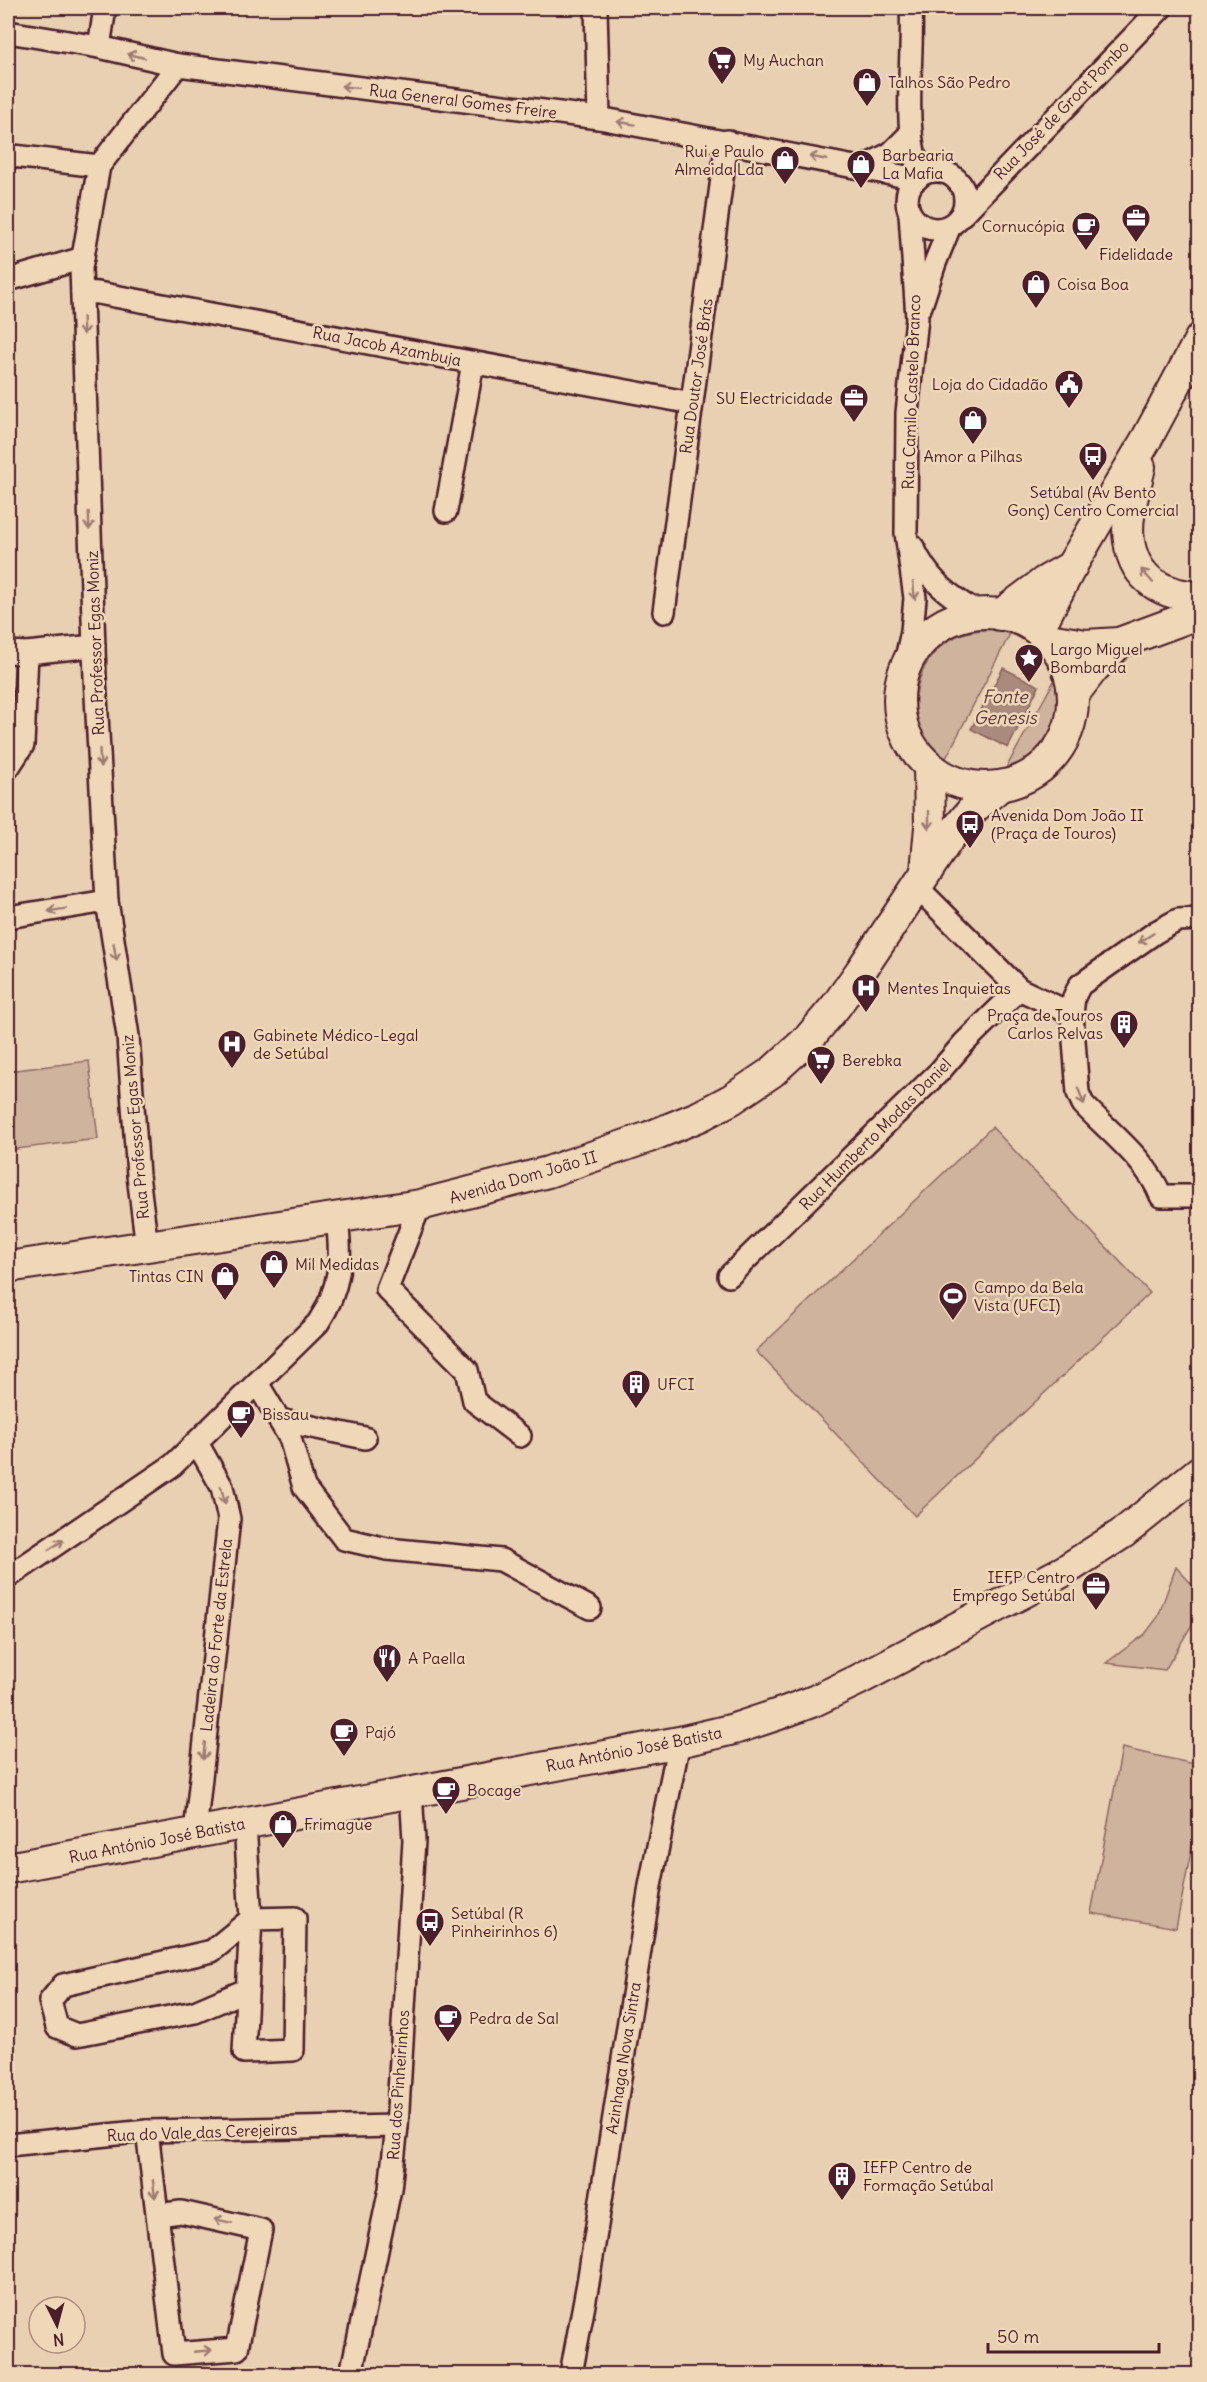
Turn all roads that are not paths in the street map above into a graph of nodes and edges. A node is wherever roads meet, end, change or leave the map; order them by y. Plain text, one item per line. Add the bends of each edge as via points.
1 (105, 8) edge
2 (596, 8) edge
3 (1161, 8) edge
4 (918, 11) edge
5 (8, 32) edge
6 (99, 47) junction
7 (178, 65) junction
8 (599, 118) junction
9 (911, 133) junction
10 (727, 141) junction
11 (8, 159) edge
12 (99, 166) junction
13 (864, 167) junction
14 (919, 177) junction
15 (910, 214) junction
16 (956, 220) junction
17 (82, 263) junction
18 (8, 280) edge
19 (82, 292) junction
20 (917, 318) junction
21 (1200, 339) edge
22 (473, 363) junction
23 (692, 403) junction
24 (1146, 440) junction
25 (446, 511) dead end
26 (906, 533) junction
27 (1072, 566) junction
28 (1200, 597) edge
29 (664, 612) dead end
30 (989, 614) junction
31 (1200, 614) edge
32 (1043, 634) junction
33 (1119, 643) junction
34 (94, 646) junction
35 (17, 653) edge
36 (903, 673) junction
37 (1073, 695) junction
38 (929, 766) junction
39 (8, 768) edge
40 (1000, 786) junction
41 (922, 880) junction
42 (107, 901) junction
43 (8, 917) edge
44 (1200, 919) edge
45 (1018, 989) junction
46 (1072, 1014) junction
47 (1200, 1196) edge
48 (420, 1205) junction
49 (337, 1219) junction
50 (147, 1247) junction
51 (8, 1267) edge
52 (729, 1276) dead end
53 (256, 1383) junction
54 (279, 1420) junction
55 (520, 1436) dead end
56 (365, 1438) dead end
57 (197, 1443) junction
58 (1200, 1471) edge
59 (8, 1577) edge
60 (590, 1608) dead end
61 (679, 1742) junction
62 (411, 1792) junction
63 (245, 1824) junction
64 (195, 1833) junction
65 (8, 1868) edge
66 (251, 1919) junction
67 (246, 1990) junction
68 (397, 2126) junction
69 (147, 2130) junction
70 (8, 2145) edge
71 (157, 2215) junction
72 (351, 2374) edge
73 (571, 2374) edge

1 - 6 street
2 - 8 street
3 - 16 street, Rua José de Groot Pombo
4 - 9 street
5 - 6 street, Rua General Gomes Freire
7 -> 6 street, Rua General Gomes Freire
8 -> 7 street, Rua General Gomes Freire
7 - 12 street, Rua Professor Egas Moniz
10 -> 8 street, Rua General Gomes Freire
9 - 13 street via 891,153
9 - 14 street
13 -> 10 street, Rua General Gomes Freire
10 - 23 street, Rua Doutor José Brás
11 - 12 street via 13,156
12 - 17 street, Rua Professor Egas Moniz
13 - 14 street, Rua General Gomes Freire
14 - 15 street via 908,195
14 - 16 street via 942,171 958,180 966,196
15 - 16 street via 923,227 932,229
15 - 20 street, Rua Camilo Castelo Branco
16 - 20 street, Rua José de Groot Pombo via 935,263
17 - 18 street
17 - 19 street, Rua Professor Egas Moniz
19 - 22 street, Rua Jacob Azambuja
19 -> 34 street, Rua Professor Egas Moniz
20 - 26 street, Rua Camilo Castelo Branco via 907,413
21 - 24 main road
22 - 23 street, Rua Jacob Azambuja
22 - 25 street
23 - 29 street, Rua Doutor José Brás
24 - 27 main road
28 -> 24 main road via 1159,588 1144,575 1131,549 1130,513
26 - 30 street, Rua Camilo Castelo Branco via 922,566 940,588
26 -> 36 street, Rua Camilo Castelo Branco via 915,598
27 - 30 main road
27 - 32 main road
30 - 32 main road via 1024,622
30 - 36 main road via 962,617 932,632 915,650
31 - 33 main road
32 - 33 main road via 1086,645
32 - 37 main road via 1063,659
33 - 37 main road
34 - 35 street
34 -> 42 street, Rua Professor Egas Moniz
35 - 39 street via 23,746
36 - 38 main road via 899,693 902,723 911,744
37 - 40 main road via 1067,733 1054,755 1035,772
38 - 40 main road via 970,786
38 -> 41 main road via 930,827
40 - 41 main road via 970,812
41 - 45 street
41 - 48 main road, Avenida Dom João II via 848,989 809,1038 772,1072 732,1099 700,1116 595,1156 500,1186
42 -> 43 street
42 -> 50 street, Rua Professor Egas Moniz via 128,1036
44 -> 46 street via 1178,920 1108,964 1080,985
45 - 46 street
45 - 52 street, Rua Humberto Modas Daniel via 940,1071
46 -> 47 street via 1078,1093 1083,1104 1145,1167 1161,1196
48 - 49 main road, Avenida Dom João II
48 - 55 street via 387,1290 467,1370 474,1401
49 - 50 main road, Avenida Dom João II
49 - 53 street via 340,1264 329,1306 318,1323
50 - 51 main road, Avenida Dom João II
53 - 54 street
53 - 57 street
54 - 56 street
54 - 60 street via 290,1438 304,1487 344,1539 387,1549 501,1560
59 -> 57 street via 164,1472
57 -> 64 street, Ladeira do Forte da Estrela via 222,1487 229,1519
58 - 61 main road, Rua António José Batista via 1123,1533 1064,1571 858,1680 779,1714
61 - 62 main road, Rua António José Batista
61 - 73 street, Azinhaga Nova Sintra via 650,1886
62 - 63 main road, Rua António José Batista
62 - 68 street, Rua dos Pinheirinhos via 414,1840
63 - 64 main road, Rua António José Batista
63 - 66 street
64 - 65 main road, Rua António José Batista
66 - 67 street
66 - 67 street via 295,1918 293,2050 244,2052
66 - 67 street via 212,1952 63,1985 50,2001 57,2027 77,2035 195,2012
68 - 69 street, Rua do Vale das Cerejeiras
68 - 72 street, Rua dos Pinheirinhos via 390,2189
69 - 70 street, Rua do Vale das Cerejeiras
69 -> 71 street
71 -> 71 street via 174,2354 237,2349 261,2230 182,2212

